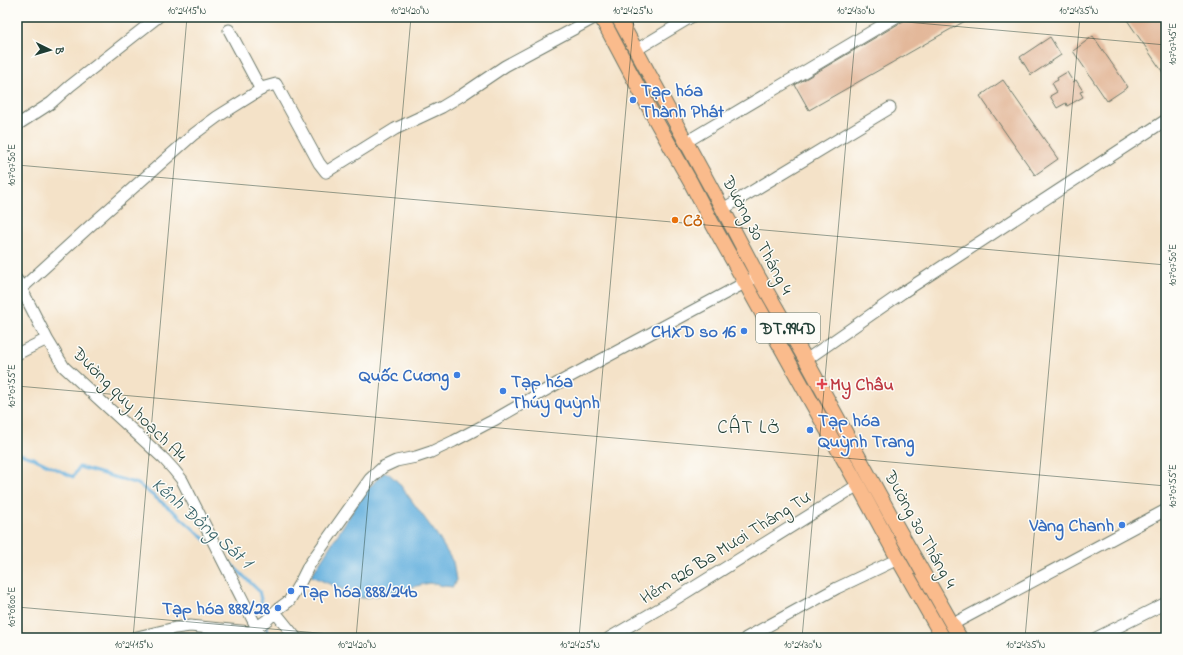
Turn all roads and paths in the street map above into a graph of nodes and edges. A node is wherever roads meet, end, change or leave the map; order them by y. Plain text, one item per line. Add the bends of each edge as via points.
1 (158, 17) edge
2 (596, 17) edge
3 (601, 17) edge
4 (618, 17) edge
5 (692, 17) edge
6 (896, 17) edge
7 (229, 30) dead end
8 (636, 50) junction
9 (624, 59) junction
10 (261, 90) junction
11 (890, 108) dead end
12 (1166, 120) edge
13 (17, 124) edge
14 (686, 142) junction
15 (723, 209) junction
16 (751, 280) junction
17 (19, 284) edge
18 (47, 339) junction
19 (17, 354) edge
20 (806, 360) junction
21 (792, 368) junction
22 (858, 485) junction
23 (1166, 510) edge
24 (898, 559) junction
25 (1166, 603) edge
26 (275, 612) junction
27 (953, 624) junction
28 (251, 632) edge
29 (133, 638) edge
30 (262, 638) edge
31 (296, 638) edge
32 (609, 638) edge
33 (746, 638) edge
34 (943, 638) edge
35 (960, 638) edge
36 (1096, 638) edge

1 - 13 street via 51,103
2 - 10 street via 510,63 442,107 395,129 326,172 319,164 276,84
3 - 9 main road, Đường 30 Tháng 4 / ĐT.994D
4 - 8 main road, Đường 30 Tháng 4 / ĐT.994D
5 - 8 street
6 - 14 street
7 - 10 street
8 - 9 main road
8 - 14 main road, Đường 30 Tháng 4 / ĐT.994D
9 - 16 main road, Đường 30 Tháng 4 / ĐT.994D via 713,225
10 - 17 street via 194,134 90,226
11 - 15 street
12 - 20 street
14 - 15 main road, Đường 30 Tháng 4 / ĐT.994D
15 - 16 main road, Đường 30 Tháng 4 / ĐT.994D
16 - 20 main road, Đường 30 Tháng 4 / ĐT.994D
16 - 21 main road, Đường 30 Tháng 4 / ĐT.994D
16 - 26 street via 454,441 431,452 383,467 370,479 309,565 288,601
17 - 18 street, Đường quy hoạch A4
18 - 19 street
18 - 28 street, Đường quy hoạch A4 via 64,366 164,459 182,480
20 - 21 main road
20 - 27 main road, Đường 30 Tháng 4 / ĐT.994D
21 - 22 main road, Đường 30 Tháng 4 / ĐT.994D
22 - 24 main road, Đường 30 Tháng 4 / ĐT.994D
22 - 32 street, Hẻm 926 Ba Mươi Tháng Tư
23 - 27 street
24 - 33 street via 836,588
24 - 34 main road, Đường 30 Tháng 4 / ĐT.994D
25 - 36 street
26 - 28 street
26 - 31 street
27 - 35 main road, Đường 30 Tháng 4 / ĐT.994D
28 - 29 street via 190,626
28 - 30 street, Đường quy hoạch A4

